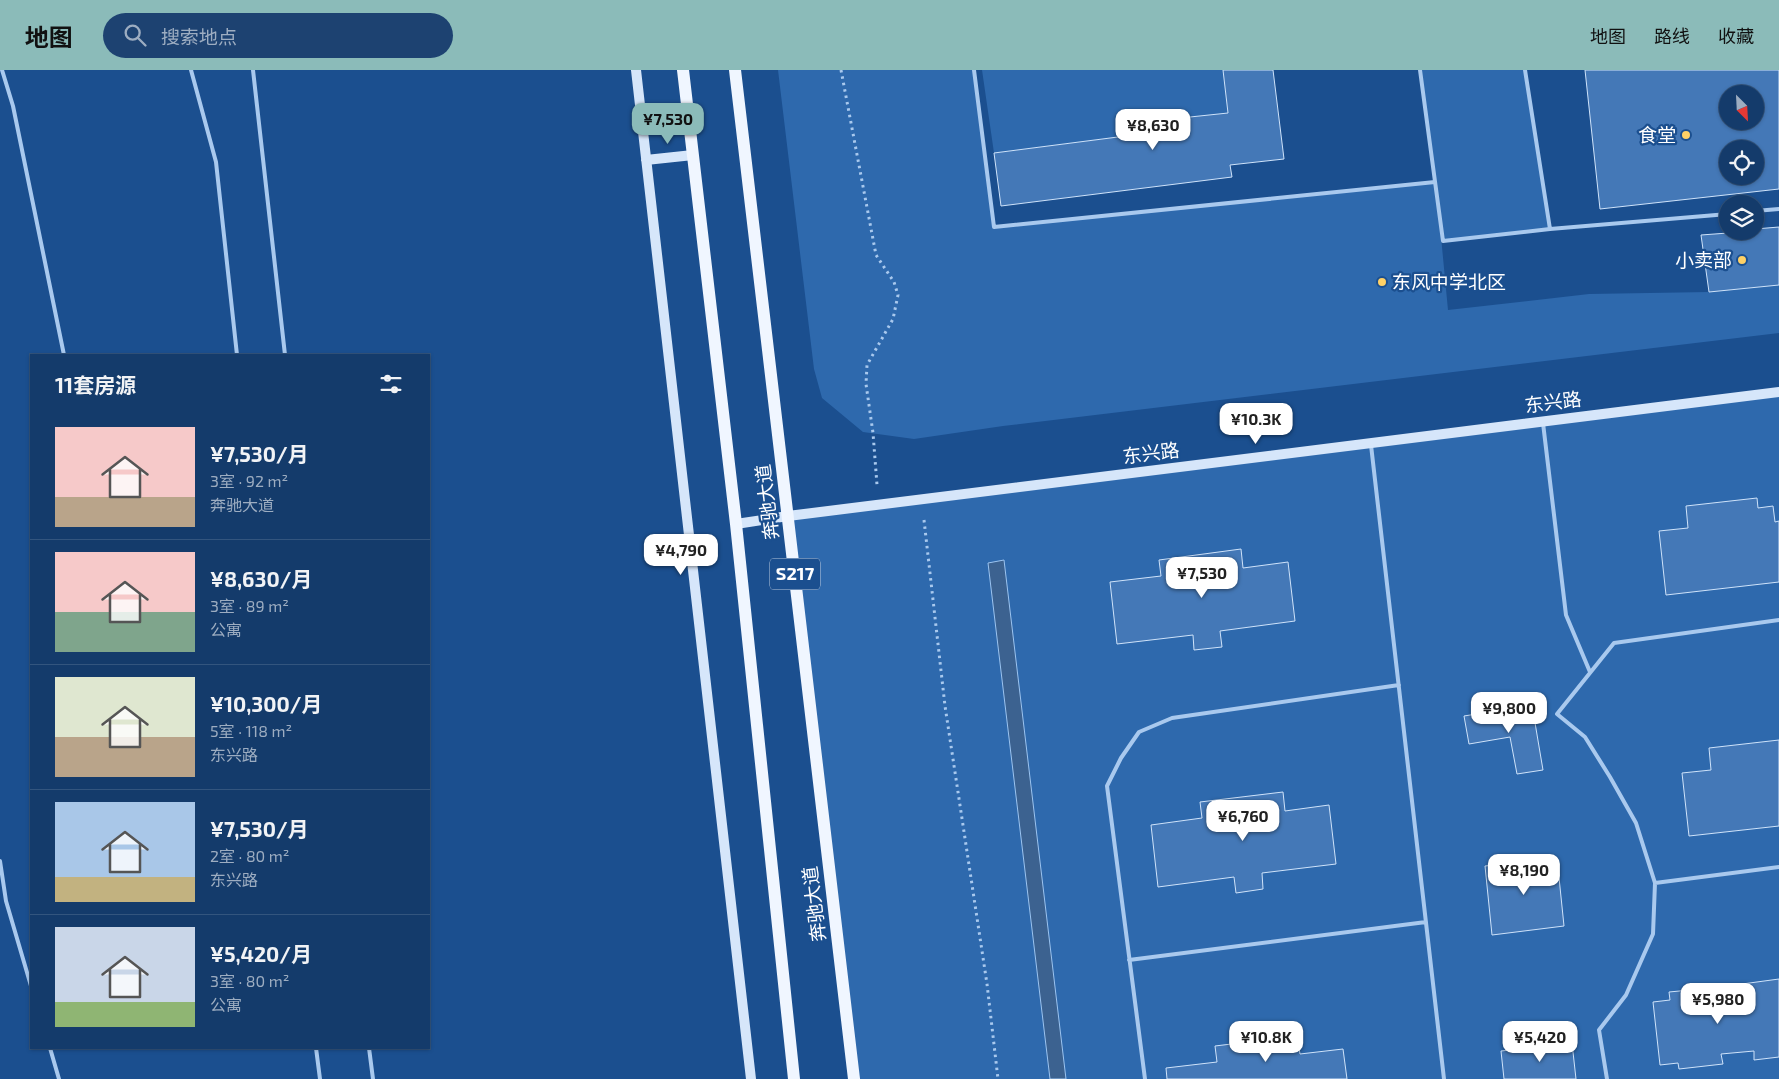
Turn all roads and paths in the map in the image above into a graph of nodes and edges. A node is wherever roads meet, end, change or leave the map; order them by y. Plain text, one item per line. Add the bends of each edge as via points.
1 (2, 70) edge
2 (190, 70) edge
3 (254, 70) edge
4 (636, 70) edge
5 (683, 70) edge
6 (736, 70) edge
7 (841, 70) edge
8 (974, 70) edge
9 (1420, 70) edge
10 (1525, 70) edge
11 (693, 155) junction
12 (646, 160) junction
13 (1435, 182) junction
14 (1779, 209) edge
15 (1764, 211) edge
16 (1719, 215) edge
17 (1550, 229) junction
18 (64, 354) edge
19 (237, 354) edge
20 (285, 354) edge
21 (1779, 392) edge
22 (1543, 421) junction
23 (1370, 443) junction
24 (922, 499) junction
25 (878, 504) junction
26 (788, 516) junction
27 (736, 524) junction
28 (1779, 620) edge
29 (1590, 672) junction
30 (1398, 685) junction
31 (0, 861) edge
32 (1779, 866) edge
33 (1655, 883) junction
34 (1426, 922) junction
35 (1129, 960) junction
36 (30, 983) edge
37 (50, 1049) edge
38 (316, 1049) edge
39 (369, 1049) edge
40 (59, 1079) edge
41 (320, 1079) edge
42 (373, 1079) edge
43 (751, 1079) edge
44 (794, 1079) edge
45 (854, 1079) edge
46 (998, 1079) edge
47 (1144, 1079) edge
48 (1444, 1079) edge
49 (1607, 1079) edge

1 - 18 lane via 13,106
2 - 19 lane via 216,162
3 - 20 lane
4 - 12 street
5 - 11 main road, 奔驰大道 / S217
6 - 26 main road, 奔驰大道 / S217
7 - 25 path via 876,255 894,282 898,295 893,319 867,365
8 - 13 lane via 994,227
9 - 13 lane
10 - 17 lane
11 - 12 street
11 - 27 main road, 奔驰大道 / S217
12 - 43 street
13 - 17 lane via 1443,241
14 - 15 lane
16 - 17 lane
21 - 22 street, 东兴路
22 - 23 street, 东兴路
22 - 29 lane via 1566,615
23 - 24 street, 东兴路
23 - 30 lane
24 - 25 street, 东兴路
24 - 46 path via 945,706
25 - 26 street, 东兴路
26 - 27 street, 东兴路
26 - 45 main road, 奔驰大道 / S217
27 - 44 main road, 奔驰大道 / S217
28 - 29 lane via 1614,644
29 - 33 lane via 1557,714 1585,737 1610,777 1636,823
30 - 34 lane
30 - 35 lane via 1172,718 1139,732 1107,786
31 - 36 lane via 6,901
32 - 33 lane
33 - 49 lane via 1653,934 1626,994 1599,1030
34 - 35 lane
34 - 48 lane
35 - 47 lane
37 - 40 lane
38 - 41 lane
39 - 42 lane

